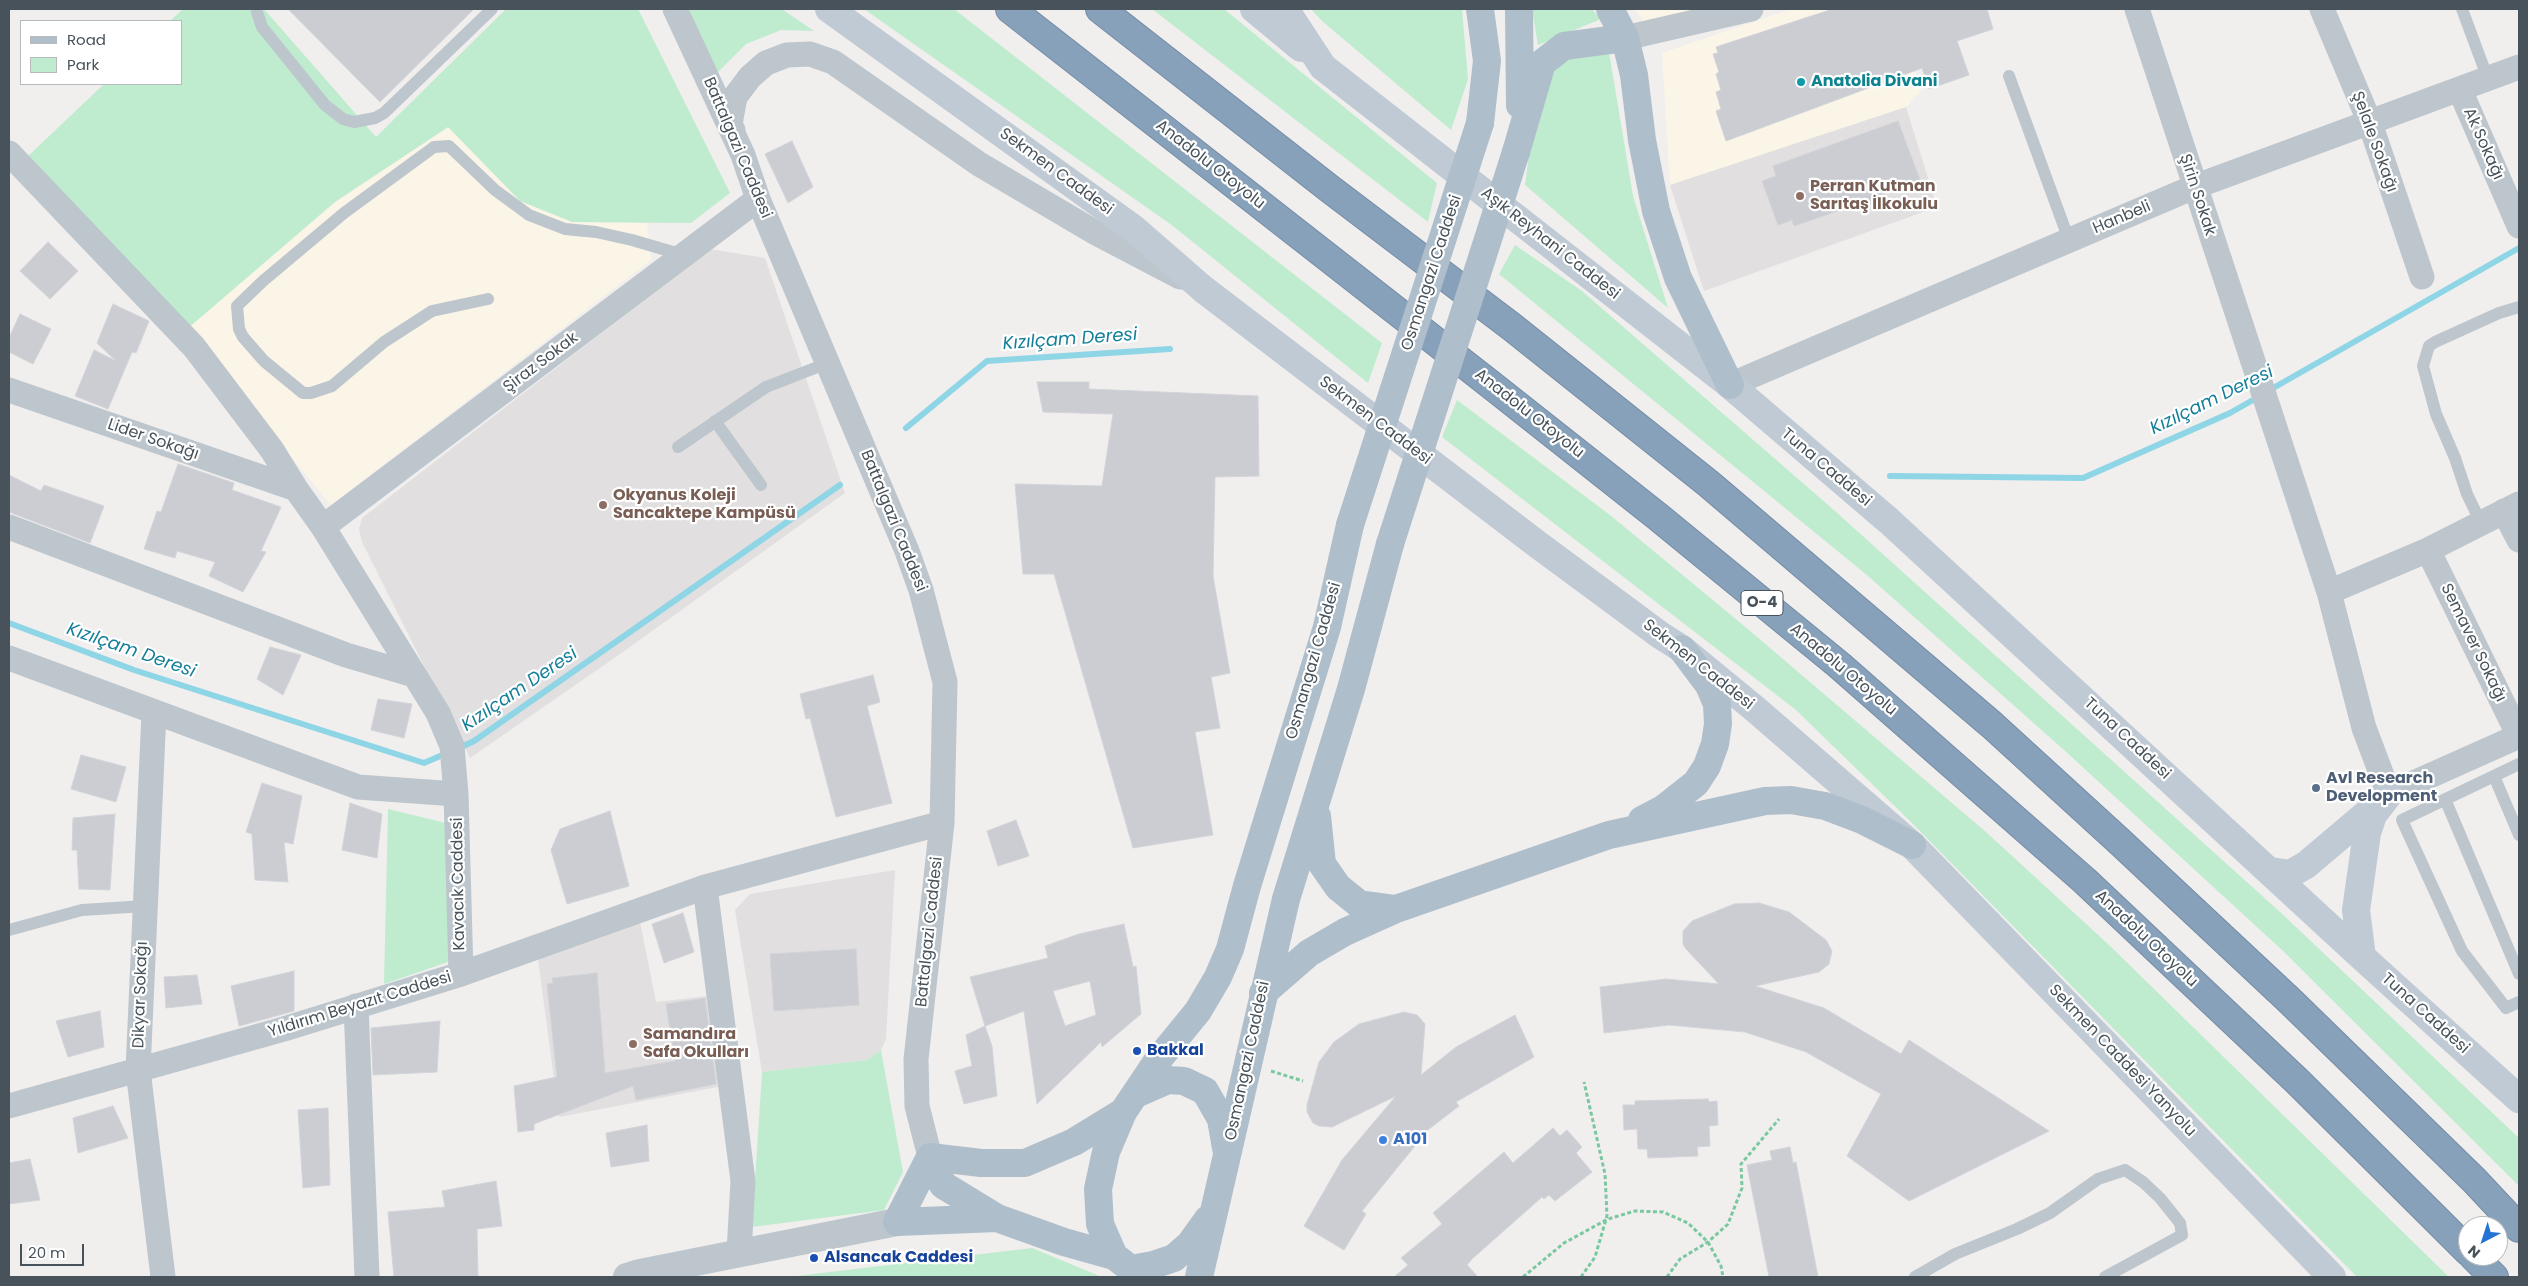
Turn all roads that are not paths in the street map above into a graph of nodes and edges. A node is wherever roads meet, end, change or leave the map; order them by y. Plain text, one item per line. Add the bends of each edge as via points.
1 (492, 9) edge
2 (675, 9) edge
3 (829, 9) edge
4 (1010, 9) edge
5 (1100, 9) edge
6 (1254, 9) edge
7 (1285, 9) edge
8 (1480, 9) edge
9 (1520, 9) edge
10 (1610, 9) edge
11 (1750, 9) edge
12 (2137, 9) edge
13 (2322, 9) edge
14 (2462, 9) edge
15 (256, 12) dead end
16 (1625, 38) junction
17 (1323, 67) junction
18 (2519, 67) edge
19 (2009, 76) dead end
20 (2488, 79) junction
21 (2460, 90) junction
22 (2370, 123) junction
23 (1516, 152) junction
24 (9, 153) edge
25 (743, 155) junction
26 (2194, 187) junction
27 (758, 199) junction
28 (2519, 226) edge
29 (2070, 240) junction
30 (683, 255) junction
31 (2422, 277) dead end
32 (1203, 289) junction
33 (488, 299) dead end
34 (2519, 307) edge
35 (828, 363) junction
36 (1730, 385) junction
37 (9, 390) edge
38 (715, 421) junction
39 (678, 447) dead end
40 (761, 485) dead end
41 (296, 489) junction
42 (2512, 508) edge
43 (2481, 523) junction
44 (9, 527) edge
45 (323, 527) junction
46 (2519, 540) edge
47 (2428, 550) junction
48 (2329, 592) junction
49 (1682, 649) junction
50 (9, 658) edge
51 (414, 675) junction
52 (154, 712) junction
53 (2519, 736) edge
54 (2519, 764) edge
55 (2494, 776) junction
56 (456, 794) junction
57 (2389, 794) junction
58 (2445, 800) junction
59 (1316, 801) junction
60 (942, 823) junction
61 (2519, 835) edge
62 (1609, 836) junction
63 (1912, 845) junction
64 (2271, 871) junction
65 (705, 887) junction
66 (145, 906) junction
67 (1396, 909) junction
68 (9, 930) edge
69 (2362, 957) junction
70 (461, 974) junction
71 (2519, 974) edge
72 (1263, 994) junction
73 (2519, 1002) edge
74 (356, 1006) junction
75 (138, 1070) junction
76 (2519, 1099) edge
77 (1130, 1103) junction
78 (9, 1106) edge
79 (1228, 1155) junction
80 (930, 1157) junction
81 (1219, 1186) junction
82 (997, 1218) junction
83 (897, 1222) junction
84 (2519, 1228) edge
85 (2458, 1241) edge
86 (739, 1253) junction
87 (2483, 1266) edge
88 (1127, 1267) edge
89 (163, 1277) edge
90 (367, 1277) edge
91 (627, 1277) edge
92 (1199, 1277) edge
93 (1915, 1277) edge
94 (2105, 1277) edge
95 (2332, 1277) edge
96 (2494, 1277) edge

1 - 15 lane via 384,113 354,122 343,119 324,105 262,27
2 - 25 street, Battalgazi Caddesi
3 - 32 main road, Sekmen Caddesi via 1133,228
4 - 85 highway, Anadolu Otoyolu / O-4 via 1528,414 1839,666 2085,881 2297,1081
5 - 84 highway via 1512,326 1709,484 1985,719 2289,1000
6 - 17 main road, Aşık Reyhani Caddesi
7 - 17 main road, Aşık Reyhani Caddesi
8 - 77 main road, Osmangazi Caddesi, bridge via 1487,61 1480,123 1350,525 1327,627 1230,949 1198,1011 1158,1060
9 - 23 main road, Osmangazi Caddesi via 1521,97
10 - 16 main road
11 - 16 street
12 - 26 street, Şirin Sokak
13 - 22 street, Şelale Sokağı
14 - 20 lane
16 - 23 main road via 1564,46 1542,63
16 - 36 main road via 1656,211 1678,278
17 - 36 main road, Aşık Reyhani Caddesi
18 - 20 street, Hanbeli
19 - 29 lane
20 - 21 street, Hanbeli
21 - 22 street, Hanbeli
21 - 28 street, Ak Sokağı
22 - 26 street, Hanbeli
22 - 31 street, Şelale Sokağı
23 - 59 main road, Osmangazi Caddesi, bridge via 1390,544
24 - 41 street, Kavacık Caddesi via 194,347 272,450
25 - 27 street, Battalgazi Caddesi
25 - 32 street via 730,124 735,97 766,63 810,54 833,62 979,164 1096,233
26 - 29 street, Hanbeli
26 - 48 street, Şirin Sokak
27 - 30 street, Şiraz Sokak
27 - 35 street, Battalgazi Caddesi
29 - 36 street, Hanbeli
30 - 33 lane via 596,232 565,229 529,215 495,190 449,146 434,147 344,213 237,306 243,337 264,361 303,393 311,393 332,386 384,342 432,311
30 - 45 street, Şiraz Sokak
32 - 49 main road, Sekmen Caddesi via 1529,538
34 - 43 lane via 2435,342 2429,346 2423,366 2436,414
35 - 38 lane via 766,387
35 - 60 street, Battalgazi Caddesi via 907,551 921,590 945,682
36 - 64 main road, Tuna Caddesi via 1890,521
37 - 41 street, Lider Sokağı
38 - 39 lane
38 - 40 lane
41 - 45 street, Kavacık Caddesi
42 - 43 street
42 - 46 street
43 - 47 street
44 - 51 street via 346,655
45 - 51 street, Kavacık Caddesi
47 - 48 street
47 - 53 street, Semaver Sokağı
48 - 57 street, Şirin Sokak via 2364,728
49 - 62 main road via 1709,686 1717,704 1716,744 1696,783 1662,810
49 - 63 main road, Sekmen Caddesi
50 - 52 street
51 - 56 street, Kavacık Caddesi via 438,713 453,756
52 - 56 street via 358,787
52 - 66 street, Dikyar Sokağı
53 - 57 street
54 - 55 lane
55 - 58 lane
55 - 61 lane
56 - 70 street, Kavacık Caddesi
57 - 64 main road via 2306,865 2290,874
57 - 69 main road via 2373,815 2367,833 2356,910
58 - 71 lane
58 - 73 lane via 2402,820 2462,951 2506,1008
59 - 67 main road via 1322,864 1338,887 1359,904
59 - 72 main road, Osmangazi Caddesi via 1286,899
60 - 65 street, Yıldırım Beyazıt Caddesi
60 - 80 street, Battalgazi Caddesi via 916,1058 917,1106
62 - 63 main road via 1765,801 1792,800 1862,820
62 - 67 main road
63 - 95 main road, Sekmen Caddesi Yanyolu
64 - 69 main road, Tuna Caddesi
65 - 70 street, Yıldırım Beyazıt Caddesi
65 - 86 street via 743,1181
66 - 68 lane via 82,910
66 - 75 street, Dikyar Sokağı
67 - 72 main road via 1309,953
69 - 76 main road, Tuna Caddesi
70 - 74 street, Yıldırım Beyazıt Caddesi
72 - 79 main road, Osmangazi Caddesi
74 - 75 street, Yıldırım Beyazıt Caddesi
74 - 90 street
75 - 78 street, Yıldırım Beyazıt Caddesi
75 - 89 street, Dikyar Sokağı
77 - 79 main road via 1168,1080 1184,1081 1206,1091 1221,1119
77 - 80 main road via 1074,1142 1025,1163 981,1163
77 - 88 main road, Osmangazi Caddesi via 1106,1152 1098,1189 1100,1224
79 - 81 main road, Osmangazi Caddesi
80 - 82 main road via 943,1185
80 - 83 main road
81 - 88 main road via 1207,1220 1190,1244 1174,1258 1153,1266
81 - 92 main road, Osmangazi Caddesi
82 - 83 main road
82 - 88 main road
83 - 86 street
86 - 91 street
87 - 96 highway
93 - 94 lane via 1955,1254 2050,1213 2098,1179 2125,1170 2160,1198 2180,1223 2182,1235

